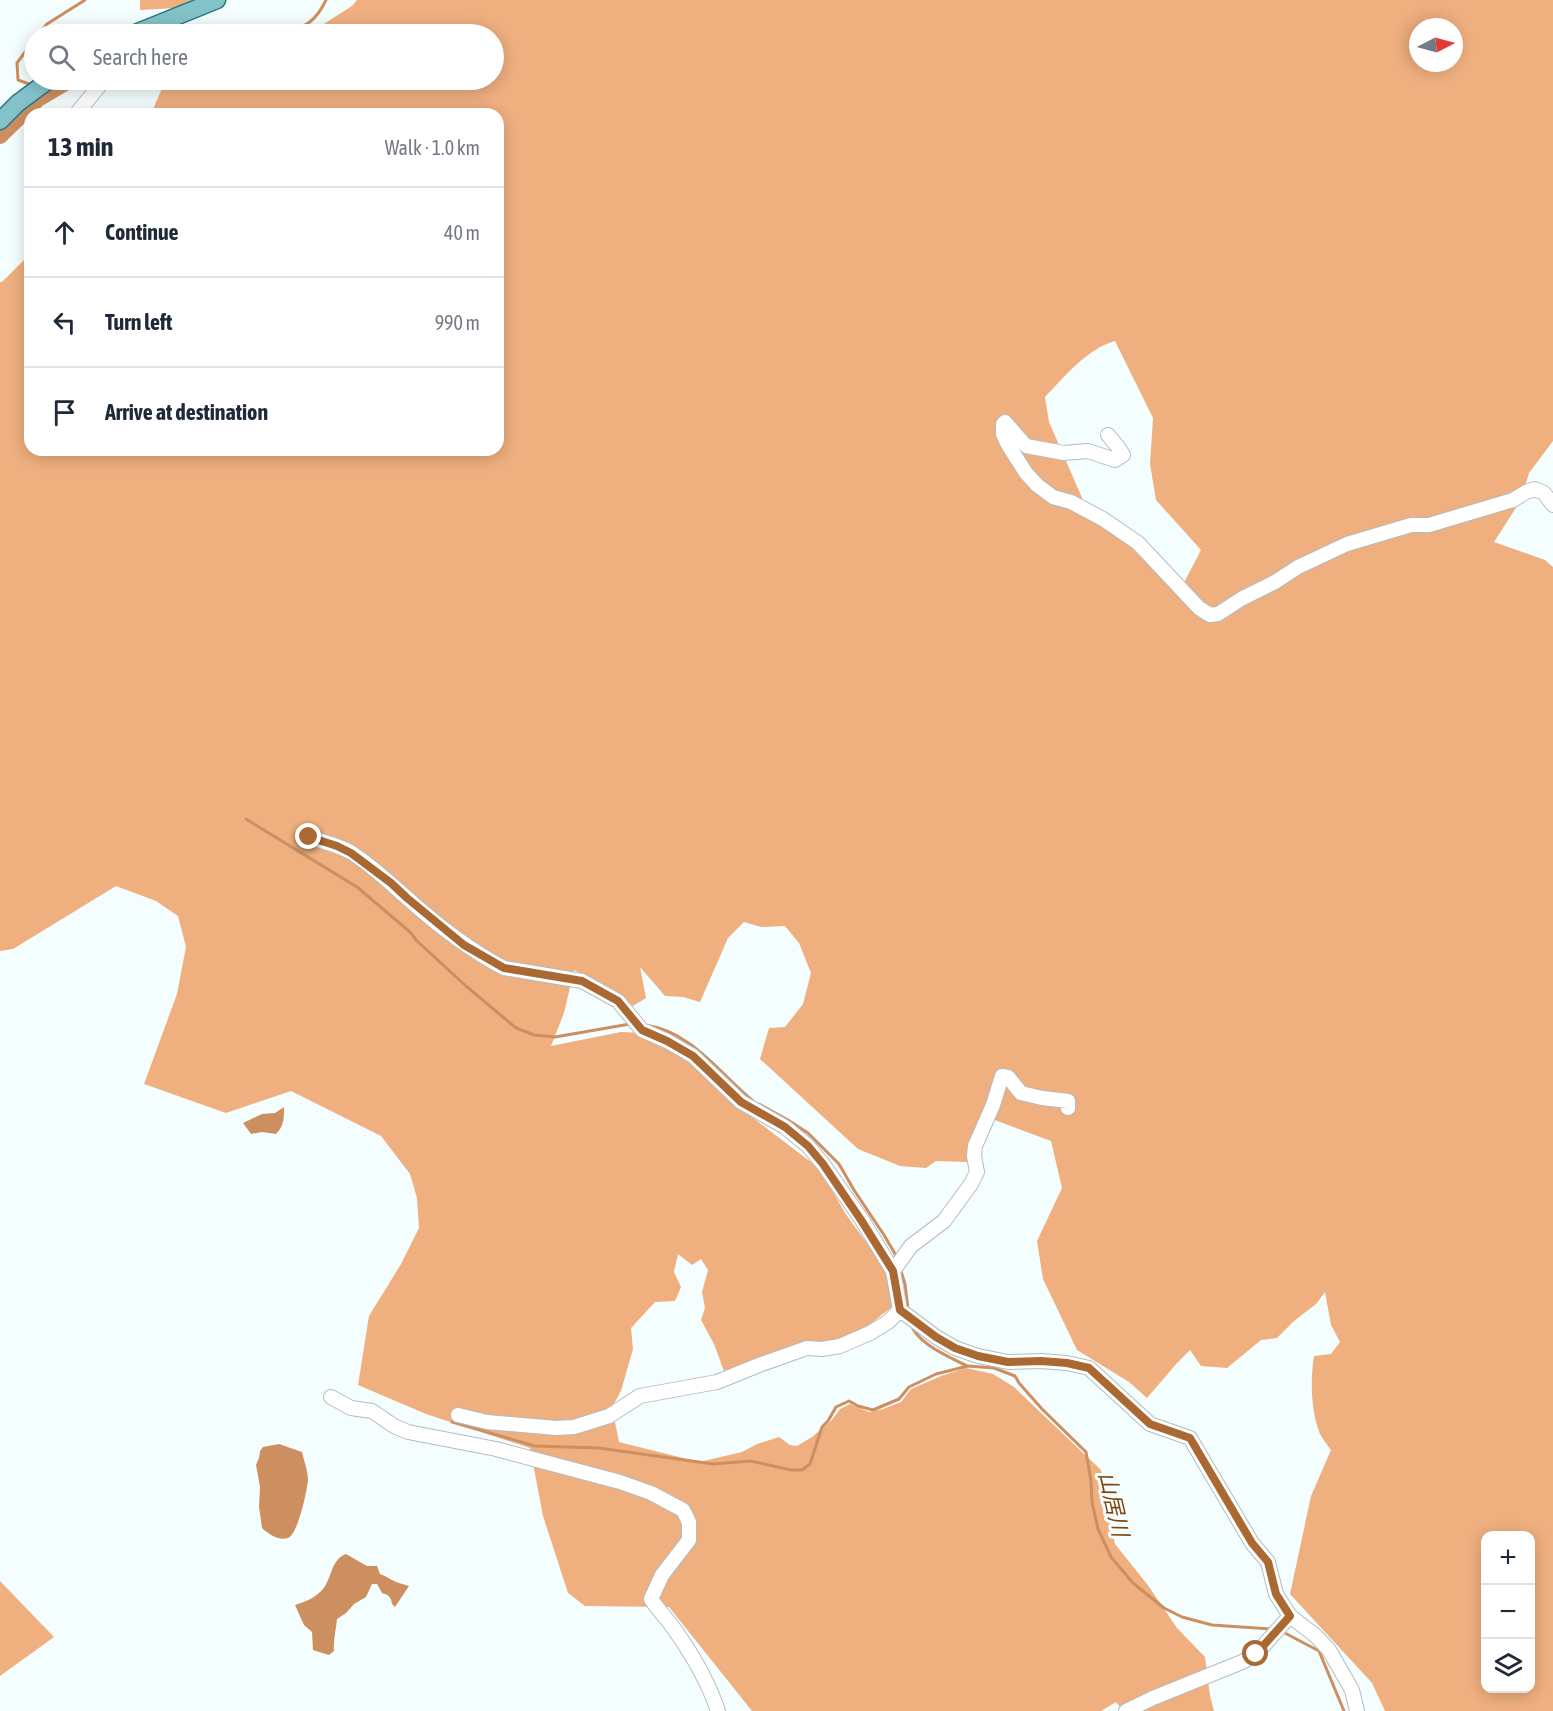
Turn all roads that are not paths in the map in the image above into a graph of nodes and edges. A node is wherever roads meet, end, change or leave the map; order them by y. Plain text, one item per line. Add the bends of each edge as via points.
1 (217, 0) edge
2 (158, 24) edge
3 (36, 90) edge
4 (96, 90) edge
5 (81, 108) edge
6 (0, 121) edge
7 (1108, 435) dead end
8 (1553, 506) edge
9 (309, 837) dead end
10 (1068, 1108) dead end
11 (893, 1271) junction
12 (900, 1310) junction
13 (331, 1397) dead end
14 (458, 1415) dead end
15 (1290, 1616) junction
16 (718, 1711) edge
17 (1126, 1711) edge
18 (1357, 1711) edge

1 - 2 main road
3 - 6 main road
4 - 5 street
7 - 8 street via 1123,455 1115,460 1088,451 1064,453 1026,446 1009,425 1003,424 1007,443 1037,485 1053,497 1103,519 1138,543 1210,615 1347,544 1411,525 1429,525 1513,500 1535,489 1544,493
9 - 11 street via 351,853 464,945 504,968 582,981 618,1001 642,1030 693,1056 741,1102 785,1127 808,1146
10 - 11 street via 1068,1101 1021,1093 1008,1077 1002,1076 975,1146 977,1172 971,1184 944,1221 911,1246
11 - 12 street
12 - 14 street via 870,1333 840,1346 807,1348 717,1382 640,1396 609,1416 574,1427 487,1422
12 - 15 street via 936,1337 978,1356 1089,1368 1150,1424 1190,1438 1252,1543 1268,1562 1276,1594
13 - 16 street via 351,1408 372,1411 408,1432 496,1449 620,1482 683,1510 689,1522 689,1540 662,1575 651,1599 699,1670
15 - 17 street via 1256,1654
15 - 18 street via 1329,1650 1352,1690

